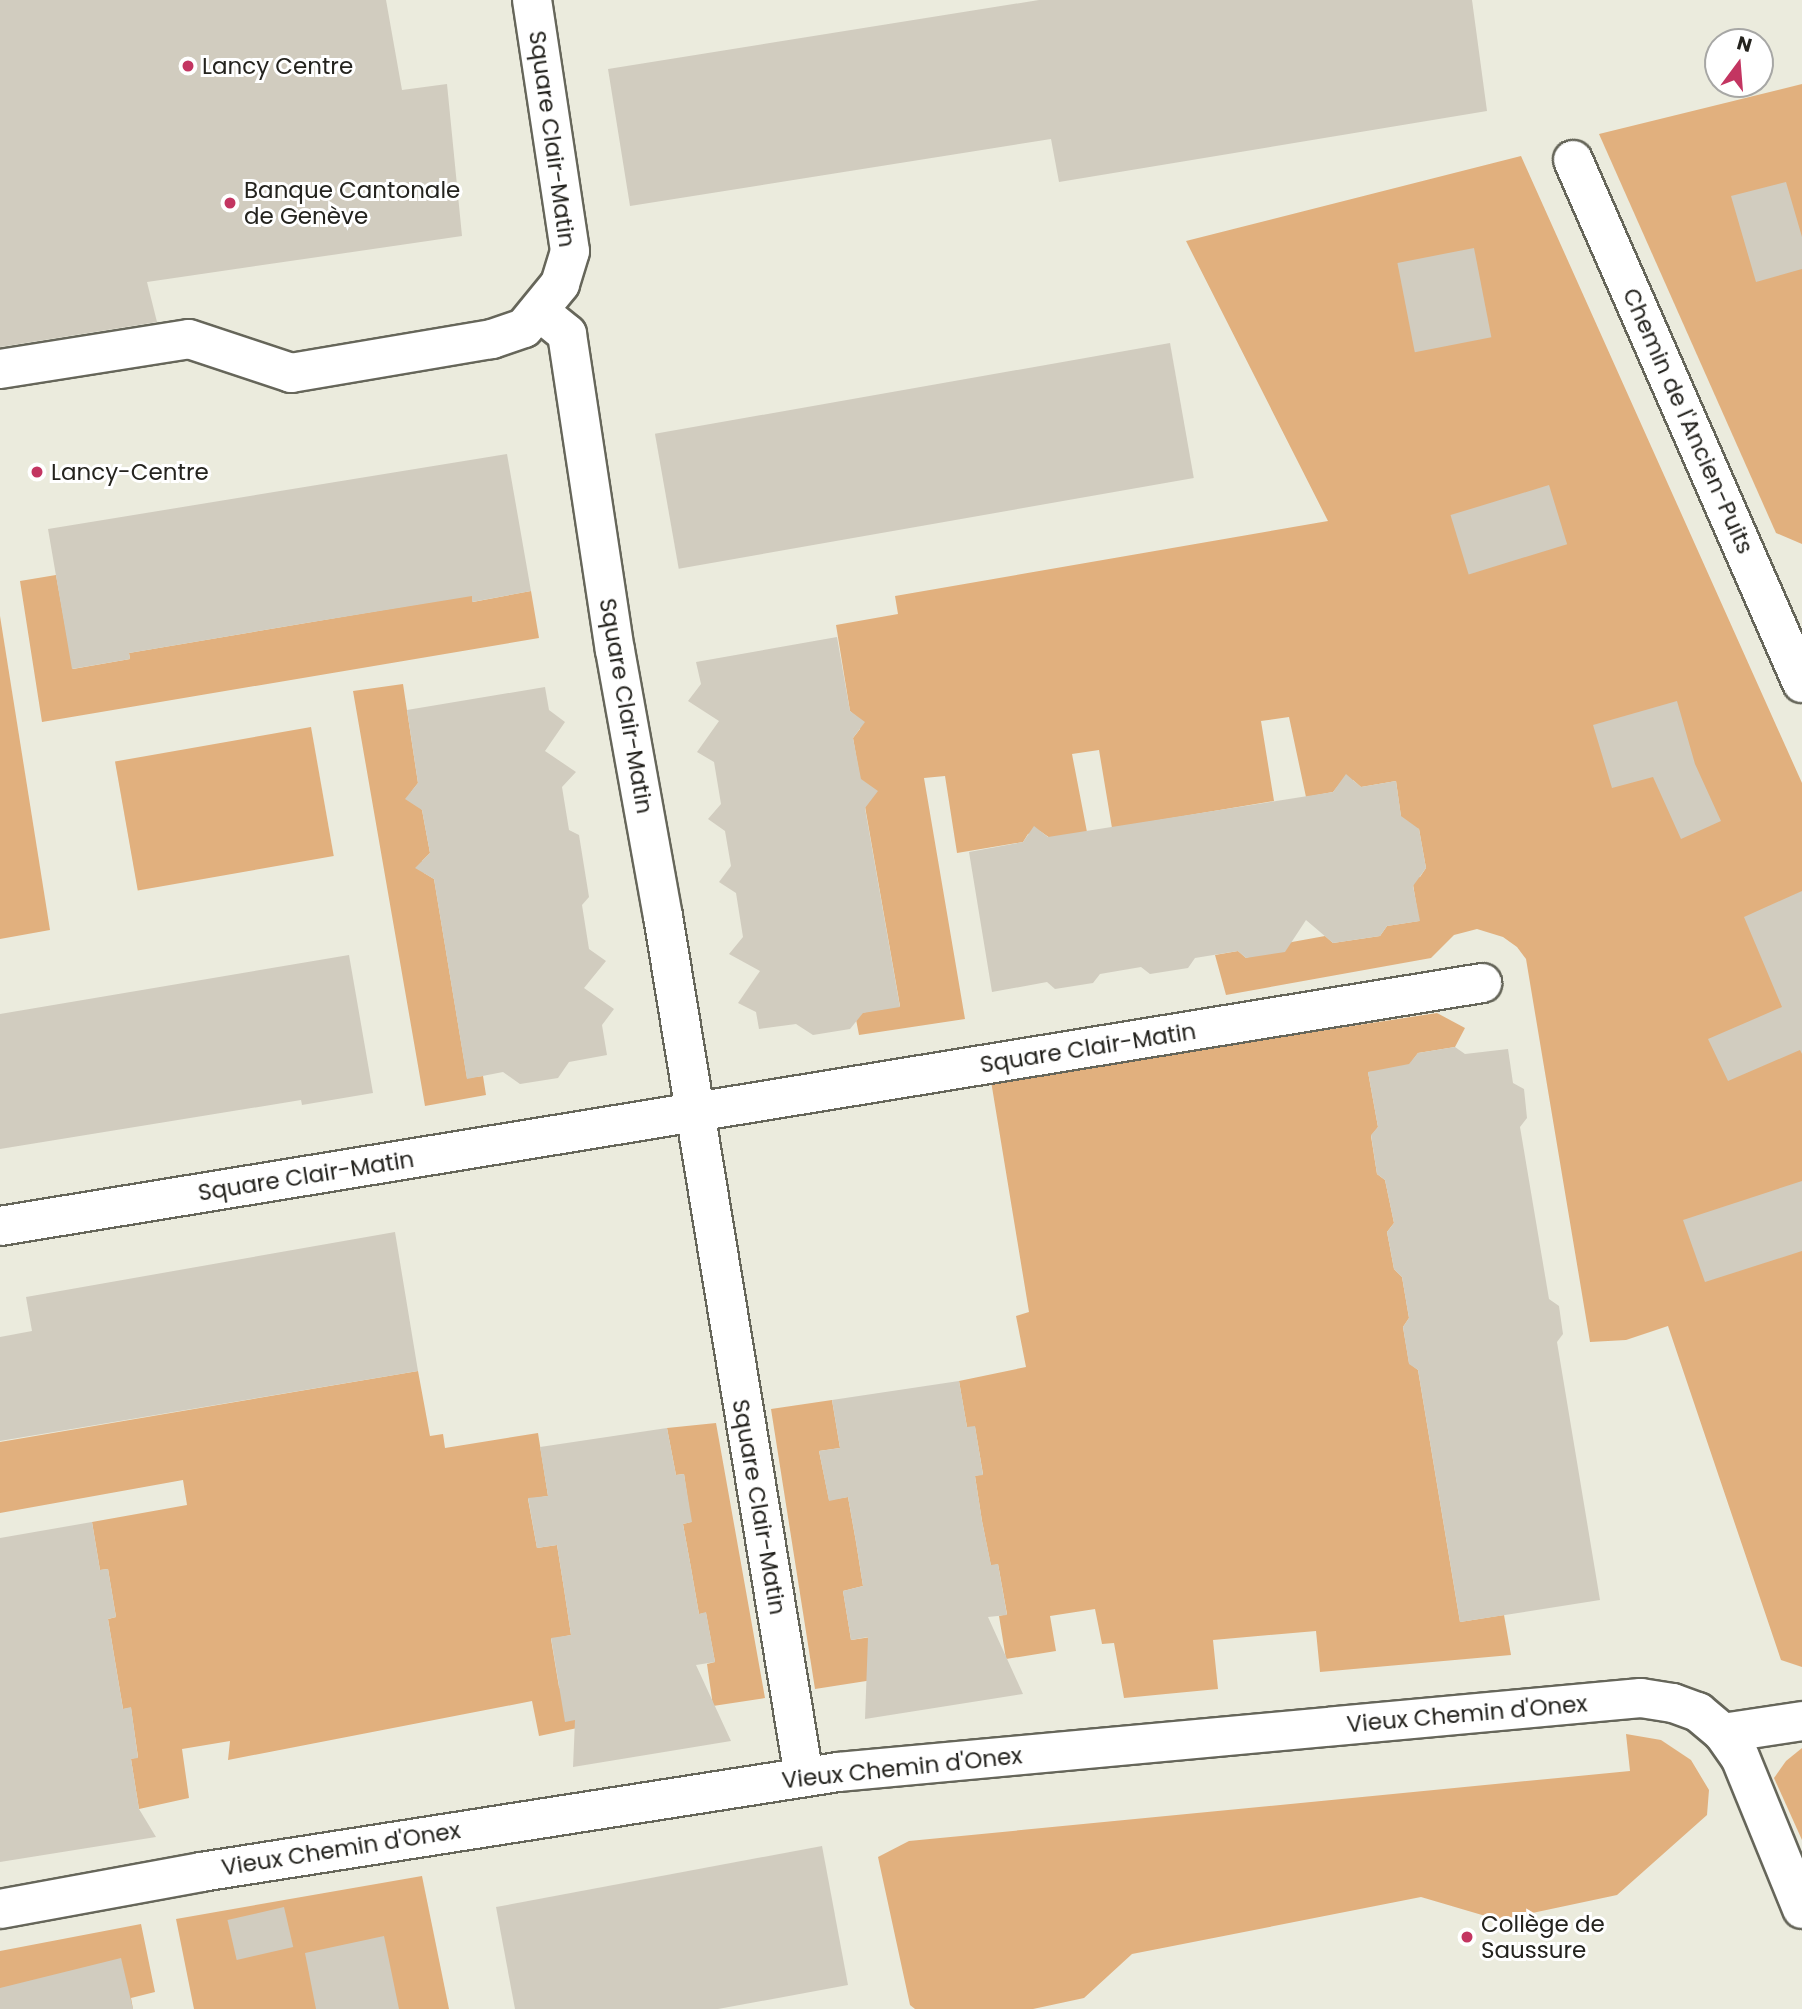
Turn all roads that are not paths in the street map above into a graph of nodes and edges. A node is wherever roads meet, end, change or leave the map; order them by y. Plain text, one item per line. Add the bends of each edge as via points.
1 (532, 0) edge
2 (1573, 160) dead end
3 (540, 312) junction
4 (0, 369) edge
5 (1802, 683) edge
6 (1482, 983) dead end
7 (694, 1112) junction
8 (0, 1226) edge
9 (1802, 1721) edge
10 (1723, 1733) junction
11 (804, 1777) junction
12 (0, 1909) edge
13 (1802, 1909) edge

1 - 3 street, Square Clair-Matin via 570,251 560,284
2 - 5 street, Chemin de l'Ancien-Puits
3 - 4 street, Square Clair-Matin via 524,328 492,340 291,373 189,340
3 - 7 street, Square Clair-Matin via 567,334 615,650
6 - 7 street, Square Clair-Matin
7 - 8 street, Square Clair-Matin
7 - 11 street, Square Clair-Matin
9 - 10 street
10 - 11 street, Vieux Chemin d'Onex via 1698,1712 1642,1698
10 - 13 street, Vieux Chemin d'Onex via 1740,1757
11 - 12 street, Vieux Chemin d'Onex via 214,1870

